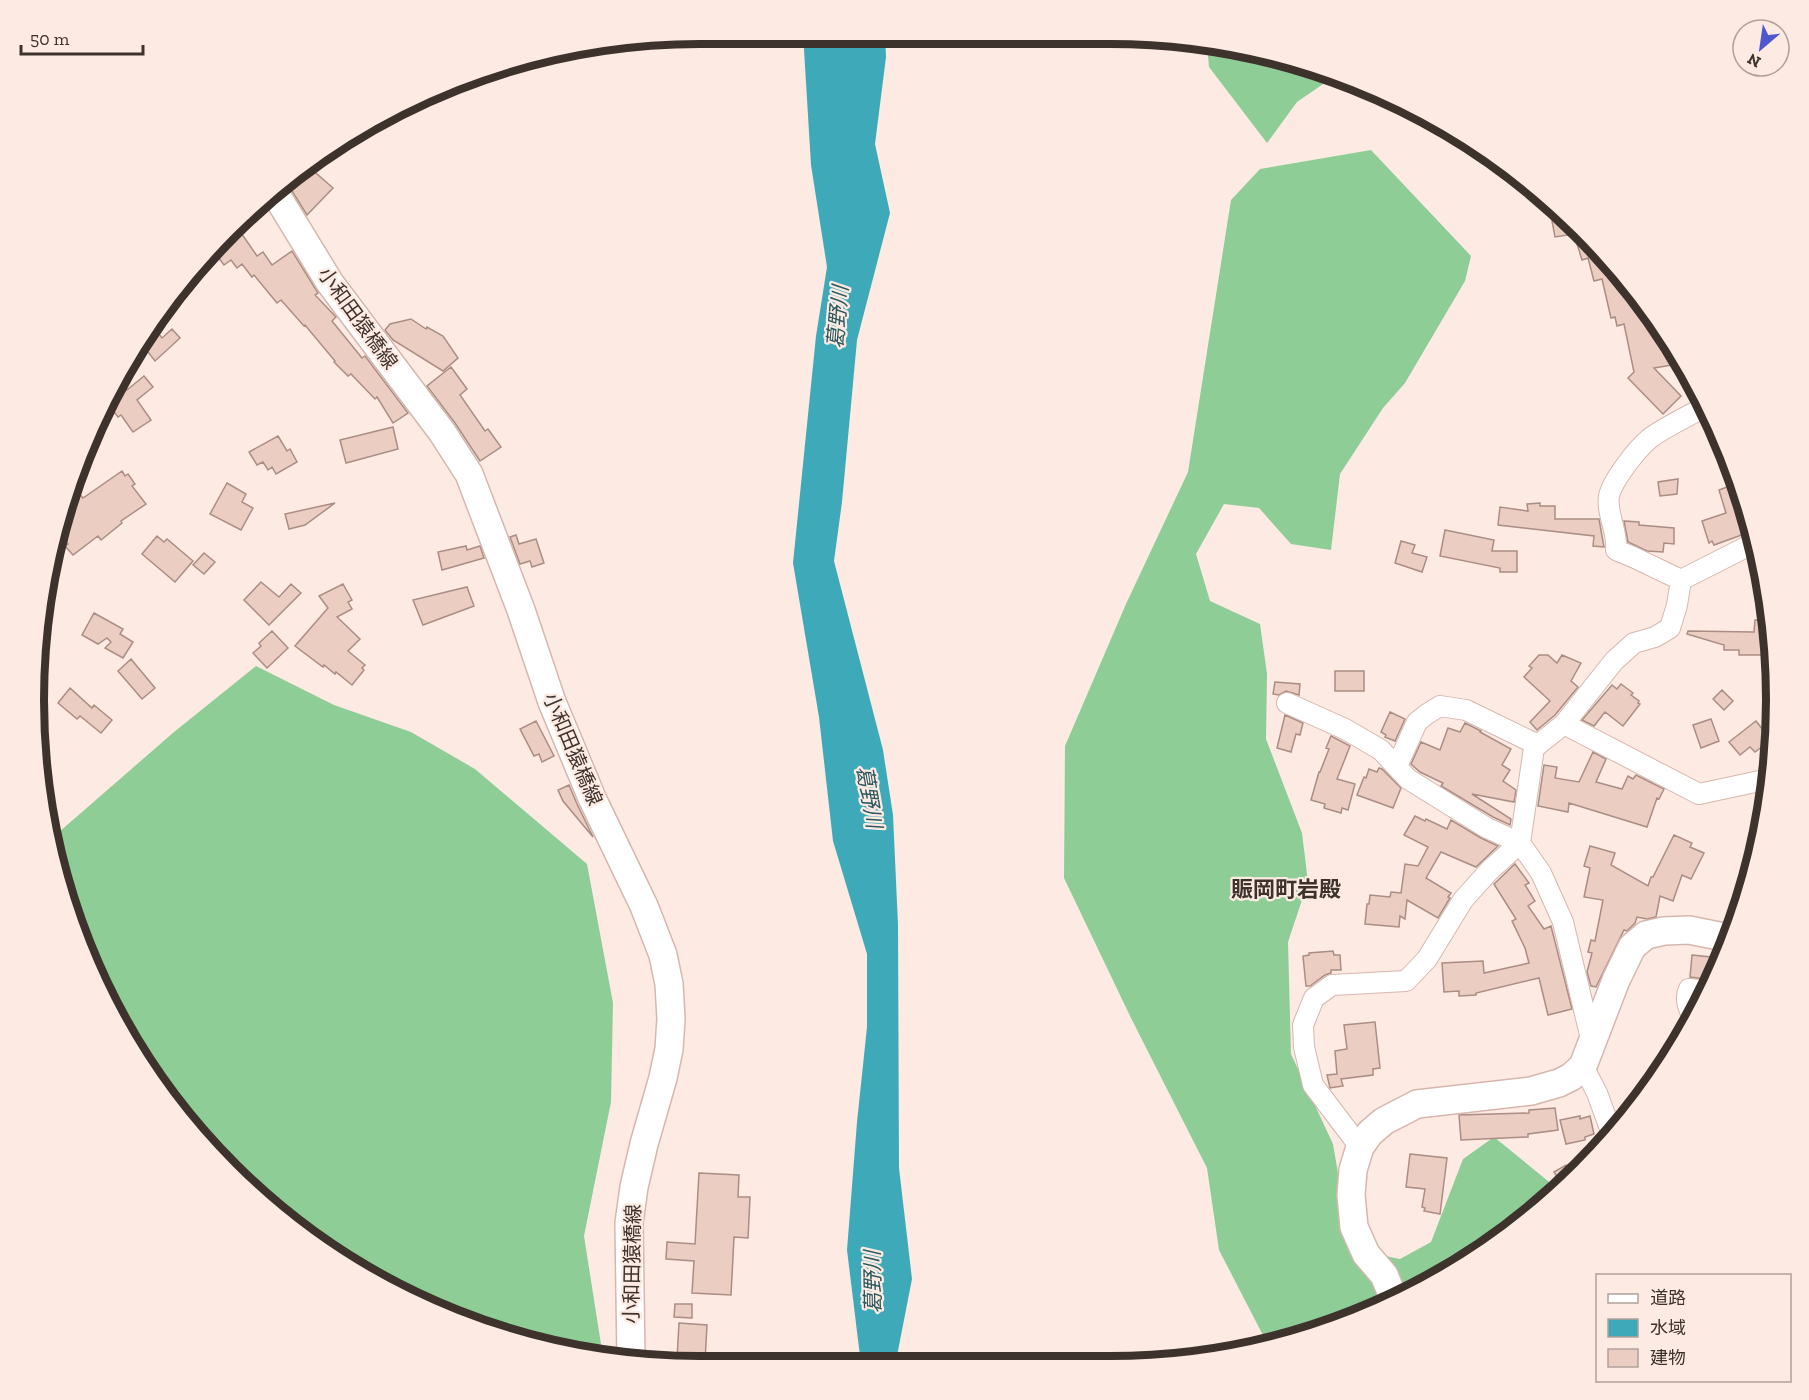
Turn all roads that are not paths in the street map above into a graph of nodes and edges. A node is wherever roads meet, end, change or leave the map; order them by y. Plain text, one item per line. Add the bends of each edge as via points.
1 (277, 198) edge
2 (1698, 410) edge
3 (1747, 547) edge
4 (1681, 580) junction
5 (1287, 703) dead end
6 (1564, 724) junction
7 (1538, 745) junction
8 (1397, 766) junction
9 (1760, 781) edge
10 (1520, 843) junction
11 (1721, 936) edge
12 (1698, 990) edge
13 (1688, 1009) edge
14 (1587, 1055) junction
15 (1609, 1126) edge
16 (1360, 1148) junction
17 (1391, 1293) edge
18 (631, 1353) edge

1 - 18 main road, 小和田猿橋線 via 330,282 469,474 552,702 663,955 669,984 669,1049 641,1155 629,1223
2 - 4 street via 1648,440 1620,472 1610,494 1617,550
3 - 4 street
4 - 6 street via 1670,628 1634,643 1614,661
5 - 8 street via 1345,729 1381,750
6 - 7 street
6 - 9 street via 1699,794
7 - 8 street via 1466,710 1440,706 1417,722
7 - 10 street via 1534,748
8 - 10 street via 1408,779 1487,828
10 - 14 street via 1541,873 1563,922
10 - 16 street via 1463,900 1427,959 1406,981 1332,985 1314,998 1303,1025 1313,1085
11 - 14 main road via 1689,930 1664,931 1646,935 1632,947
12 - 13 street via 1686,994
14 - 15 street
14 - 16 main road via 1571,1077 1559,1083 1531,1091 1417,1104 1384,1121
16 - 17 main road via 1350,1195 1354,1227

